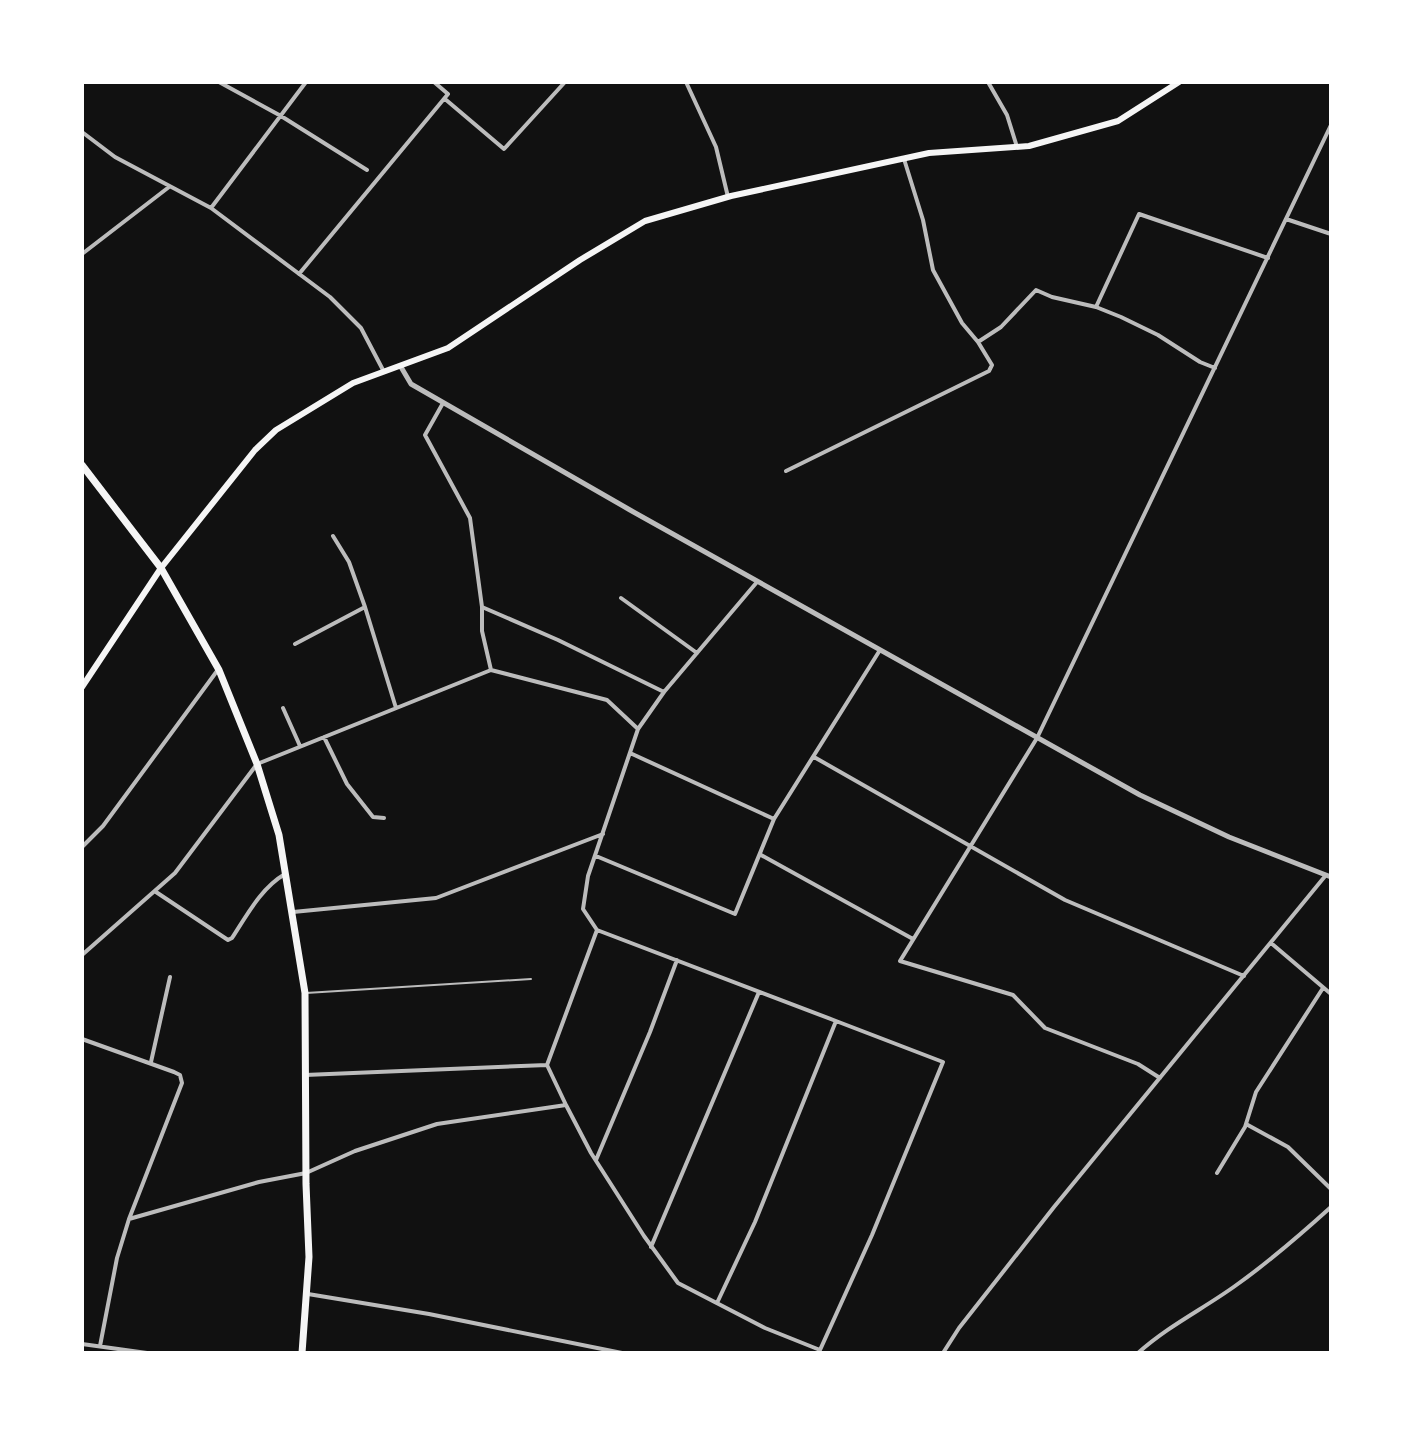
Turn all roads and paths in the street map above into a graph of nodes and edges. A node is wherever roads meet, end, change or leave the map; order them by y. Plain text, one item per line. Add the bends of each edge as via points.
1 (219, 82) edge
2 (306, 82) edge
3 (434, 82) edge
4 (565, 82) edge
5 (686, 82) edge
6 (988, 82) edge
7 (1179, 82) edge
8 (445, 99) junction
9 (281, 116) junction
10 (1331, 125) edge
11 (82, 132) edge
12 (1017, 147) junction
13 (904, 159) junction
14 (367, 170) dead end
15 (170, 186) junction
16 (728, 197) junction
17 (211, 208) junction
18 (1286, 219) junction
19 (1331, 234) edge
20 (82, 254) edge
21 (1268, 258) junction
22 (299, 274) junction
23 (1096, 307) junction
24 (978, 342) junction
25 (401, 367) junction
26 (1215, 368) junction
27 (385, 373) junction
28 (444, 402) junction
29 (82, 465) edge
30 (786, 471) dead end
31 (333, 536) dead end
32 (161, 568) junction
33 (757, 582) junction
34 (621, 598) dead end
35 (365, 607) junction
36 (482, 607) junction
37 (295, 644) dead end
38 (880, 650) junction
39 (697, 653) junction
40 (219, 670) junction
41 (491, 670) junction
42 (82, 687) edge
43 (664, 692) junction
44 (283, 708) dead end
45 (396, 708) junction
46 (638, 729) junction
47 (324, 737) junction
48 (1037, 738) junction
49 (300, 746) junction
50 (630, 753) junction
51 (814, 757) junction
52 (257, 764) junction
53 (384, 818) dead end
54 (774, 819) junction
55 (603, 834) junction
56 (82, 846) edge
57 (970, 847) junction
58 (761, 855) junction
59 (595, 856) junction
60 (285, 874) junction
61 (1328, 876) edge
62 (156, 892) junction
63 (292, 913) junction
64 (597, 930) junction
65 (913, 939) junction
66 (1271, 943) junction
67 (82, 955) edge
68 (677, 960) junction
69 (1244, 976) junction
70 (170, 977) dead end
71 (531, 979) dead end
72 (1323, 988) junction
73 (759, 992) junction
74 (305, 993) junction
75 (1331, 994) edge
76 (836, 1021) junction
77 (82, 1039) edge
78 (151, 1062) junction
79 (547, 1065) junction
80 (305, 1075) junction
81 (1160, 1078) junction
82 (566, 1105) junction
83 (1246, 1124) junction
84 (596, 1160) junction
85 (306, 1173) junction
86 (1217, 1173) dead end
87 (1331, 1189) edge
88 (1331, 1207) edge
89 (129, 1219) junction
90 (651, 1247) junction
91 (308, 1294) junction
92 (717, 1303) junction
93 (82, 1344) edge
94 (100, 1346) junction
95 (147, 1353) edge
96 (302, 1353) edge
97 (622, 1353) edge
98 (943, 1353) edge
99 (1138, 1353) edge

1 - 9 street
2 - 9 street
3 - 8 street via 448,94
4 - 8 street via 504,149
5 - 16 street via 716,147
6 - 12 street
7 - 12 main road via 1118,121
8 - 22 street
9 - 14 street
9 - 17 street
10 - 18 street
11 - 15 street via 115,157
12 - 13 main road
13 - 16 main road
13 - 24 street via 933,270
15 - 17 street
15 - 20 street
16 - 25 main road via 645,221 448,348
17 - 22 street
18 - 19 street
18 - 21 street
21 - 23 street via 1139,214
21 - 26 street
22 - 27 street via 361,328
23 - 24 street via 1036,290 1001,327
23 - 26 street
24 - 30 street via 992,365 989,371
25 - 27 main road
25 - 28 street via 411,384
26 - 48 street
27 - 32 main road via 353,383 276,430
28 - 33 street
28 - 36 street via 425,435 470,518
29 - 32 main road
31 - 35 street
32 - 40 main road
32 - 42 main road
33 - 38 street
33 - 39 street
34 - 39 street
35 - 37 street
35 - 45 street
36 - 41 street
36 - 43 street
38 - 48 street
38 - 51 street
39 - 43 street
40 - 52 main road
40 - 56 street via 103,826
41 - 45 street
41 - 46 street via 607,700
43 - 46 street
44 - 49 street
45 - 47 street
46 - 50 street
47 - 49 street
47 - 53 street via 347,784 373,817
48 - 57 street
48 - 61 street via 1203,825
49 - 52 street
50 - 54 street
50 - 55 street
51 - 54 street
51 - 57 street
52 - 60 main road
52 - 62 street
54 - 58 street
55 - 59 street
55 - 63 street via 436,898
57 - 65 street
57 - 69 street via 1065,900
58 - 59 street via 735,914
58 - 65 street
59 - 64 street via 583,909
60 - 62 street via 263,891 228,940
60 - 63 main road
61 - 66 street
62 - 67 street
63 - 74 main road
64 - 68 street
64 - 79 street
65 - 81 street via 900,961 1013,995 1045,1028 1138,1064
66 - 69 street
66 - 72 street
68 - 73 street
68 - 84 street
69 - 81 street
70 - 78 street
71 - 74 lane
72 - 75 street
72 - 83 street via 1256,1092
73 - 76 street
73 - 90 street
74 - 80 main road
76 - 92 street
76 - 92 street via 943,1062 872,1235 820,1350
77 - 78 street
78 - 89 street via 180,1075 182,1083
79 - 80 street
79 - 82 street
80 - 85 main road
81 - 98 street
82 - 84 street
82 - 85 street via 437,1124
83 - 86 street
83 - 87 street via 1288,1147
84 - 90 street
85 - 89 street
85 - 91 main road
88 - 99 street via 1233,1288 1163,1331
89 - 94 street
90 - 92 street via 678,1283
91 - 96 main road
91 - 97 street
93 - 94 street
94 - 95 street

